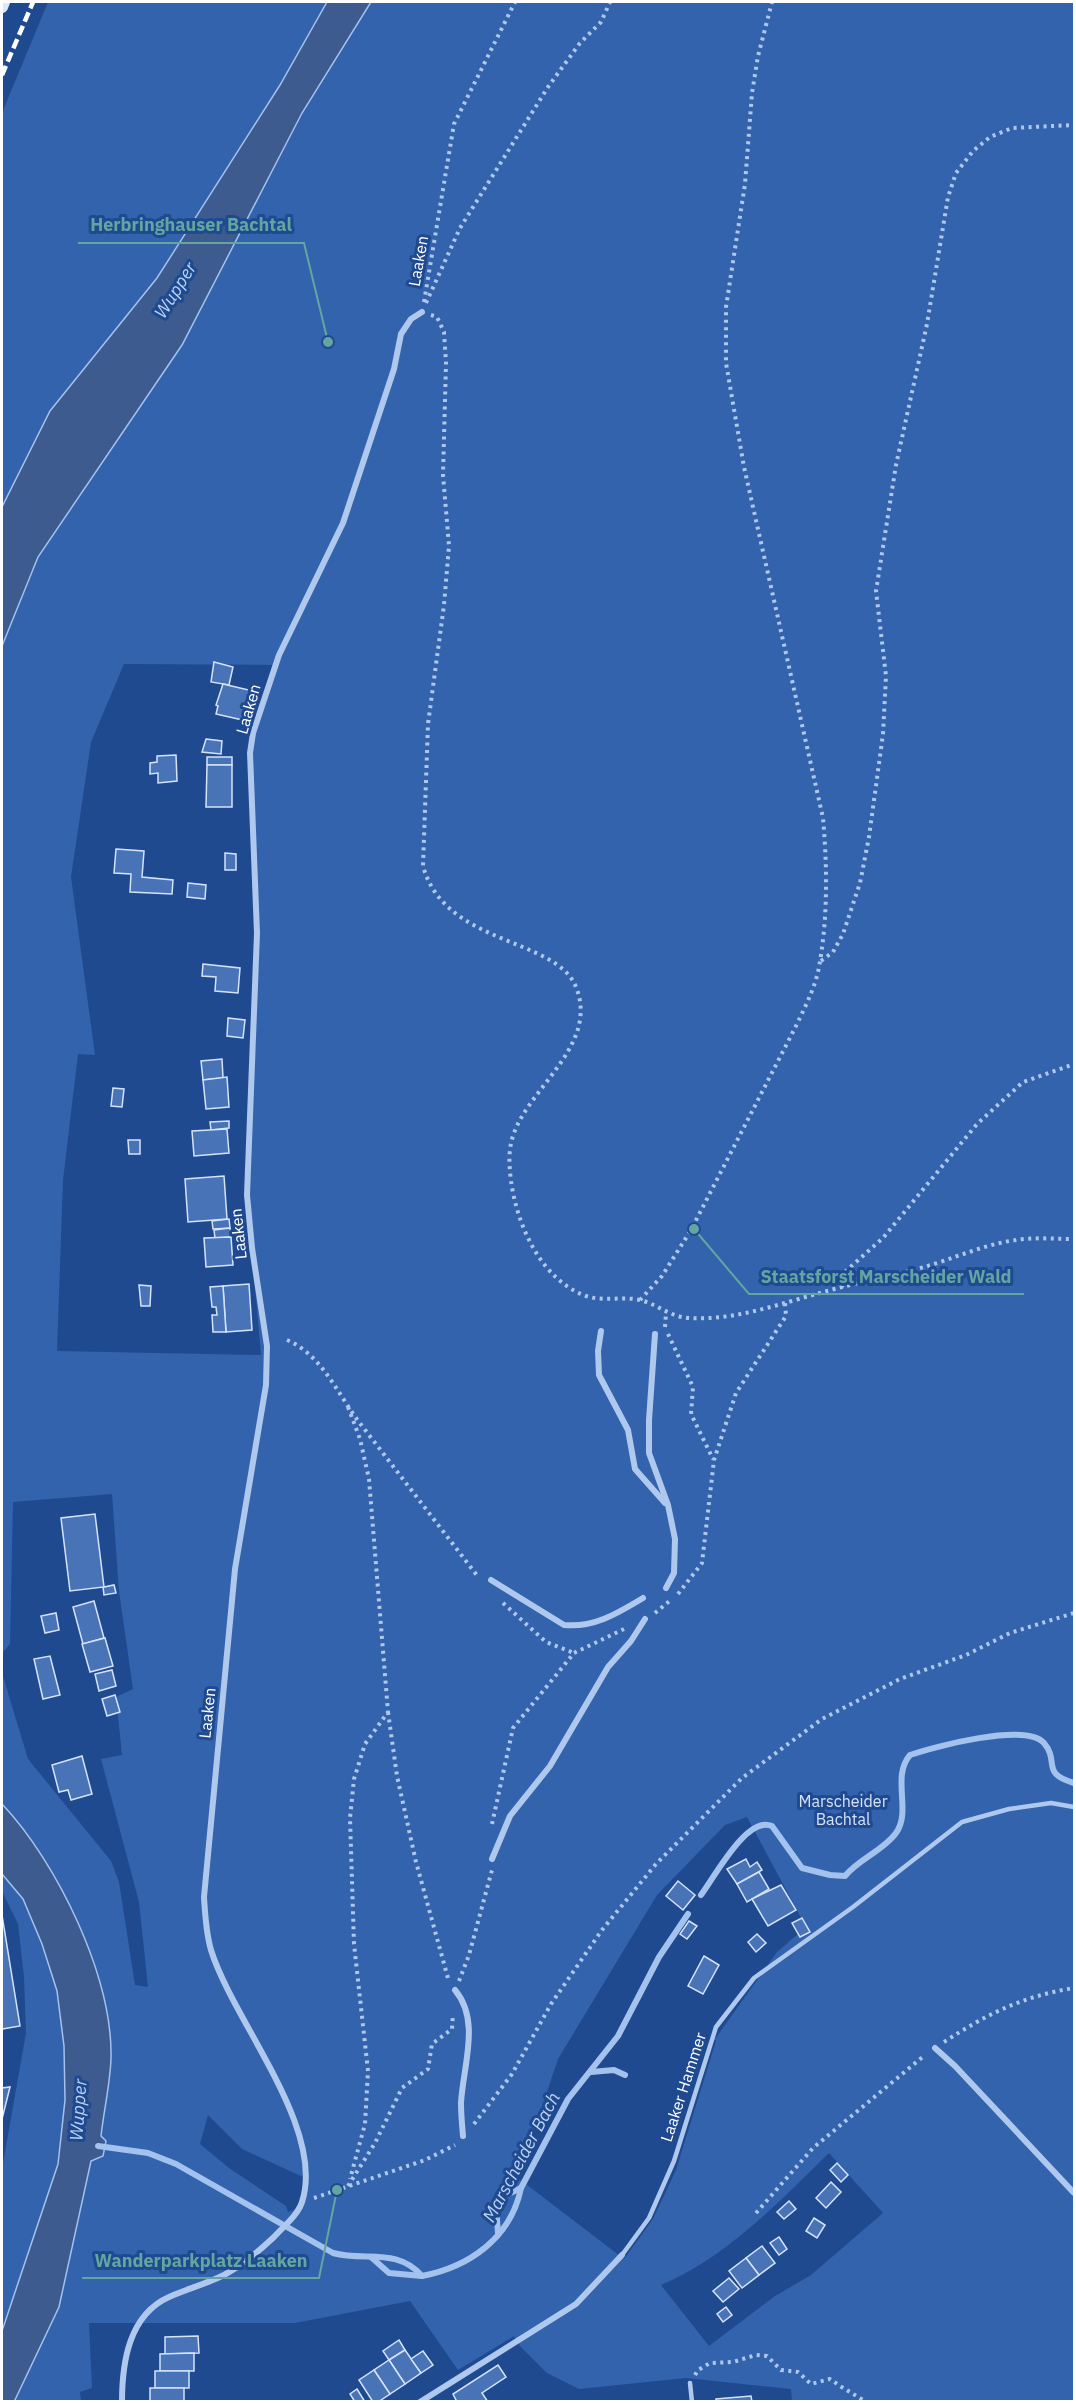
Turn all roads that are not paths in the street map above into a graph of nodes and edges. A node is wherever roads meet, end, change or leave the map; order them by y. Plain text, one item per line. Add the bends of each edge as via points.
1 (4, 2) edge
2 (2, 7) edge
3 (422, 312) road end
4 (601, 1331) dead end
5 (655, 1334) dead end
6 (668, 1505) junction
7 (491, 1580) dead end
8 (666, 1588) dead end
9 (643, 1598) dead end
10 (645, 1619) dead end
11 (1074, 1807) edge
12 (492, 1858) dead end
13 (455, 1990) road end
14 (935, 2048) road end
15 (463, 2136) road end
16 (1074, 2193) edge
17 (622, 2254) joint
18 (690, 2383) road end
19 (122, 2402) edge
20 (420, 2402) edge
21 (692, 2402) edge

1 - 2 main road
3 - 19 street, Laaken via 411,319 401,334 394,369 343,523 279,655 250,753 257,933 247,1196 267,1346 266,1385 235,1569 204,1897 211,1951 292,2114 304,2157 302,2203 277,2234 239,2267 168,2297 143,2315 127,2353
4 - 6 street via 599,1375 628,1430 635,1469
5 - 6 street via 649,1453
6 - 8 street via 675,1539 674,1573
7 - 9 street via 564,1625 609,1619
10 - 12 street via 608,1667 550,1766 510,1816
11 - 17 lane, Laaker Hammer via 1051,1803 962,1822 753,1978 716,2027 674,2161 649,2218
13 - 15 street via 465,2002 470,2039 461,2104
14 - 16 street
17 - 20 street, Laaker Hammer via 576,2304
18 - 21 lane

